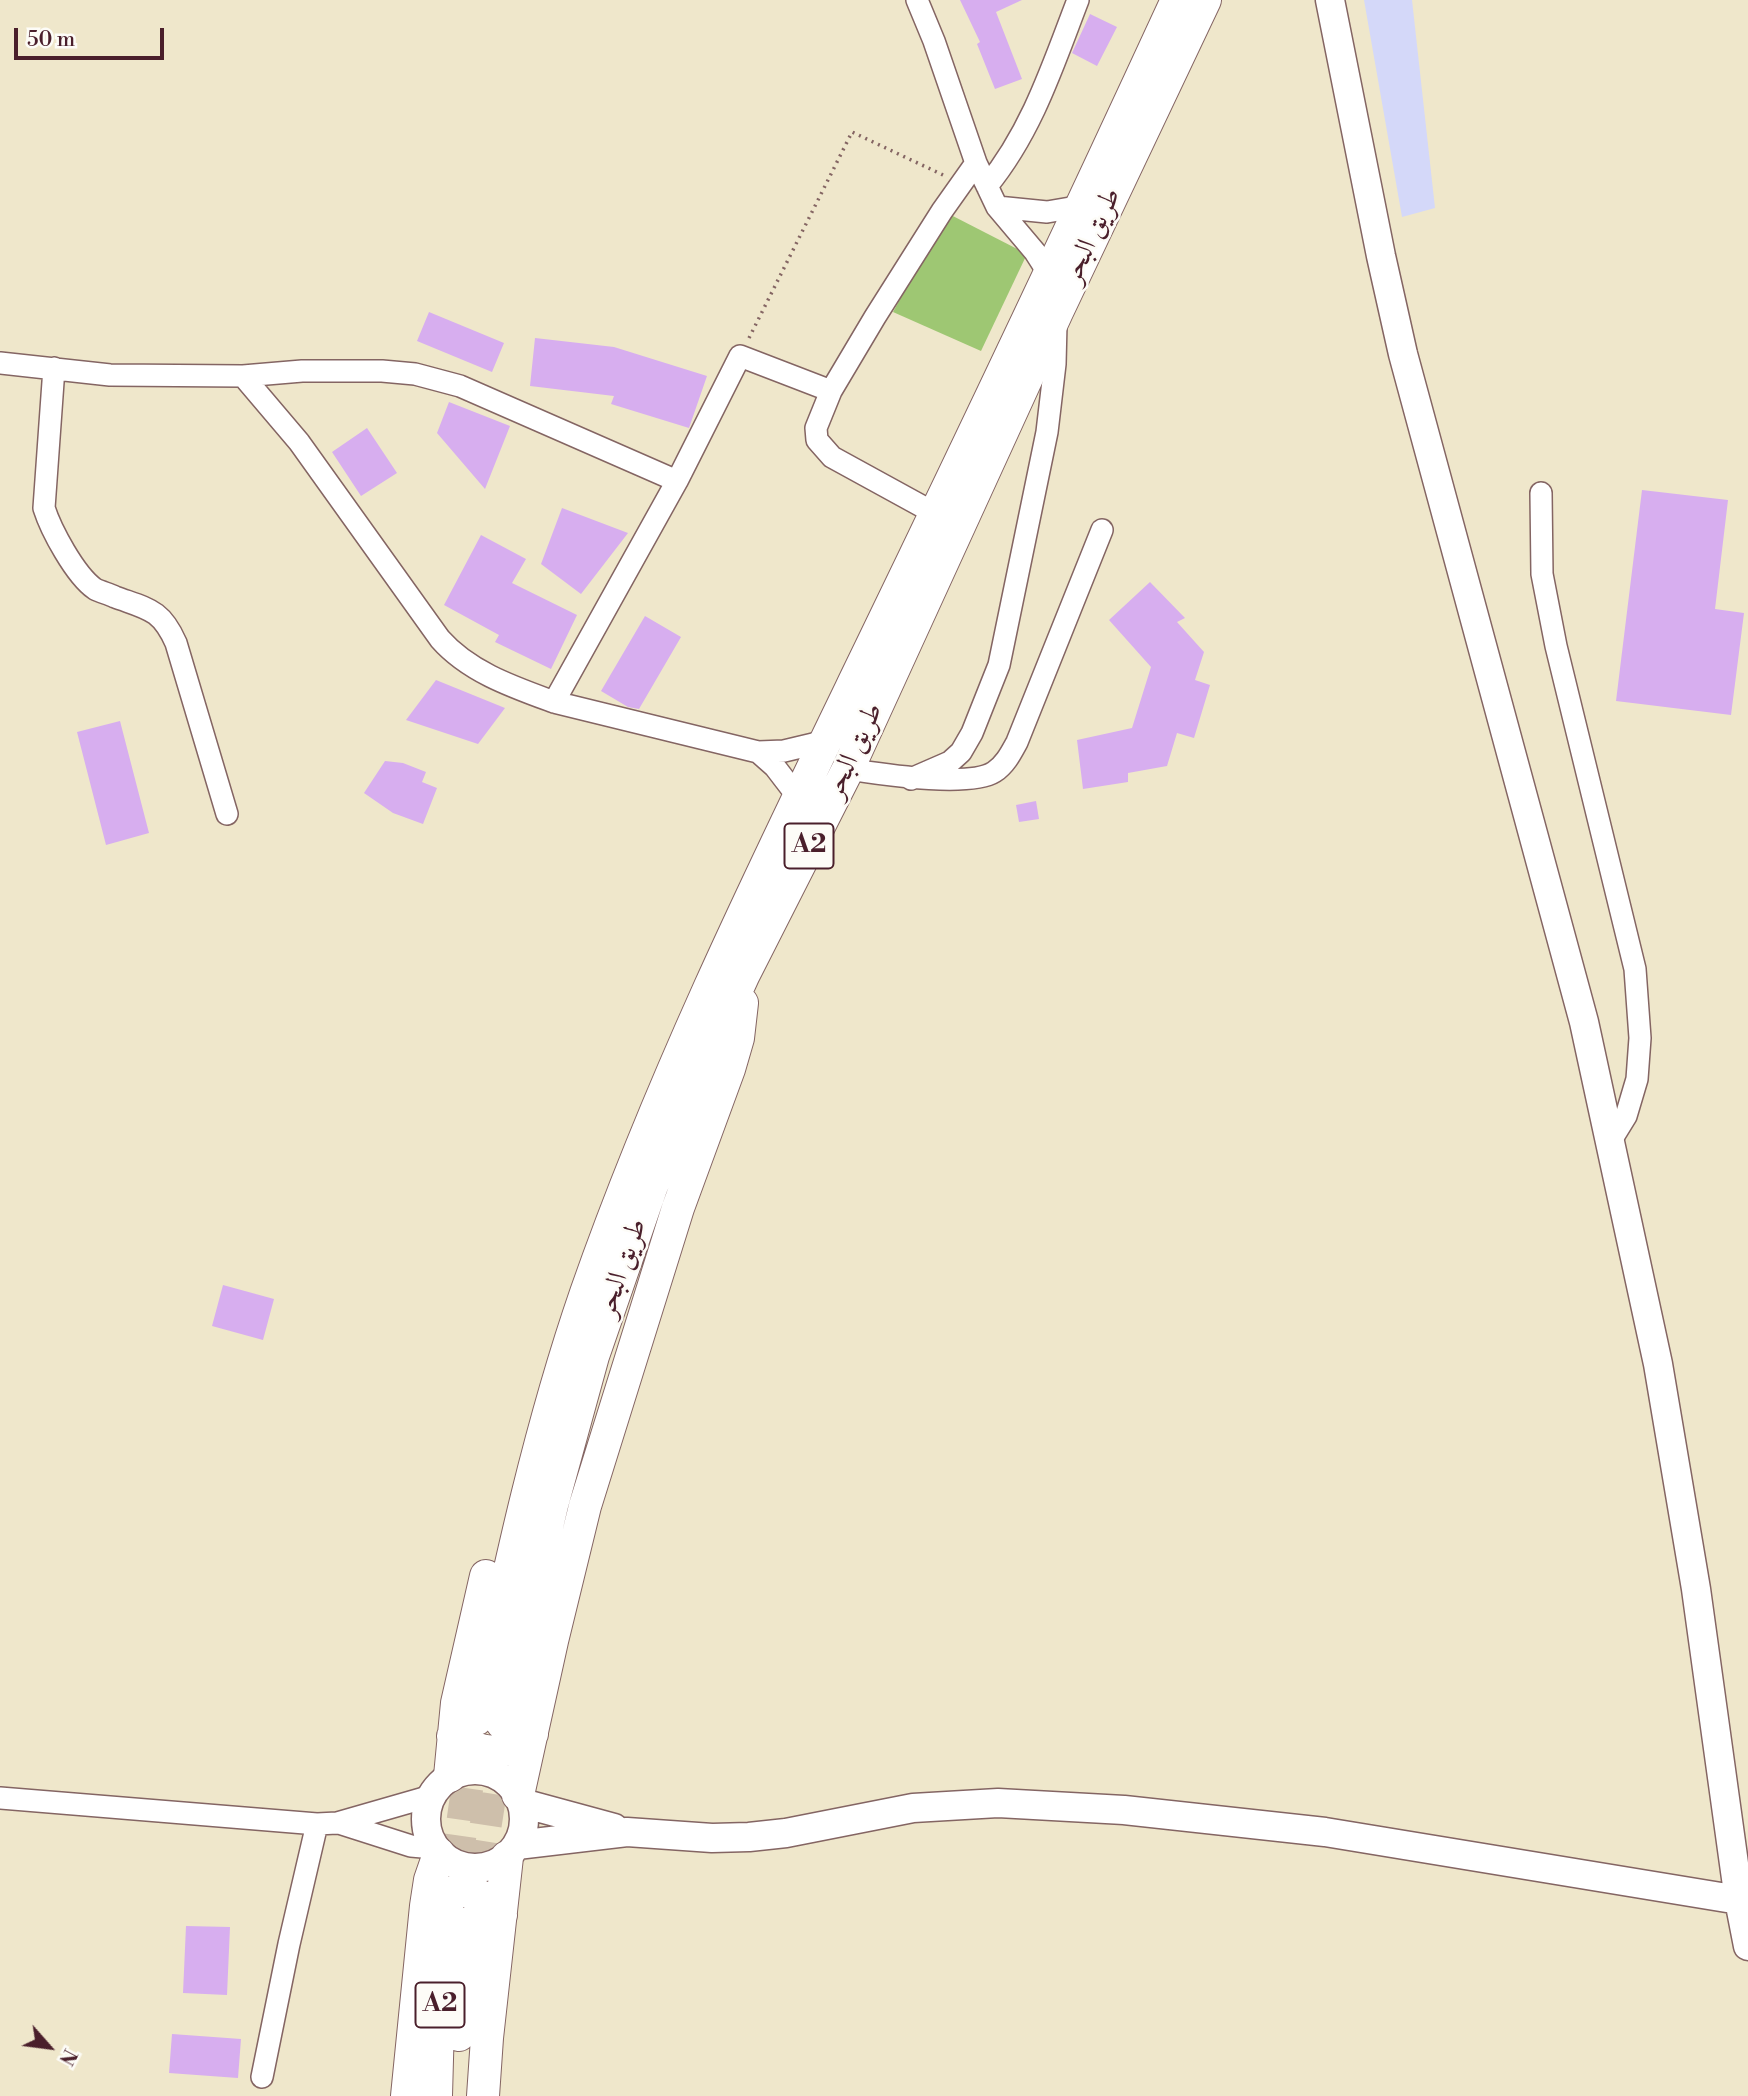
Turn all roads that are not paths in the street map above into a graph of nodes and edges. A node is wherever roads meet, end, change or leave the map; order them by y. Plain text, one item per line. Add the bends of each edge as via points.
1 (917, 0) edge
2 (1078, 0) edge
3 (1160, 0) edge
4 (1177, 0) edge
5 (1205, 0) edge
6 (1330, 0) edge
7 (976, 163) junction
8 (987, 186) junction
9 (997, 207) junction
10 (1073, 208) junction
11 (1049, 274) junction
12 (1057, 312) junction
13 (0, 363) edge
14 (54, 368) junction
15 (243, 376) junction
16 (831, 391) junction
17 (677, 481) junction
18 (1541, 493) dead end
19 (936, 514) junction
20 (1102, 530) dead end
21 (554, 702) junction
22 (826, 741) junction
23 (758, 752) junction
24 (848, 769) junction
25 (911, 779) junction
26 (798, 797) junction
27 (227, 814) dead end
28 (744, 974) junction
29 (1610, 1142) junction
30 (477, 1726) junction
31 (532, 1734) junction
32 (440, 1786) junction
33 (0, 1798) edge
34 (520, 1799) junction
35 (327, 1823) junction
36 (627, 1832) junction
37 (437, 1851) junction
38 (512, 1851) junction
39 (1739, 1900) junction
40 (462, 1914) junction
41 (1748, 1946) edge
42 (262, 2077) dead end
43 (407, 2096) edge
44 (436, 2096) edge
45 (455, 2096) edge
46 (483, 2096) edge

1 - 7 street
2 - 8 street via 1025,129
3 - 10 street
4 - 10 highway, طريق البحر / A2
5 - 12 highway, طريق البحر / A2
6 - 29 main road via 1403,354 1584,1022
7 - 8 street
7 - 16 street
8 - 9 street
9 - 10 street via 1047,212
9 - 11 street
10 - 11 highway, طريق البحر / A2
11 - 19 highway, طريق البحر / A2
12 - 24 highway, طريق البحر / A2
12 - 25 street via 1047,432 999,665 961,751 950,762
13 - 14 street
14 - 15 street via 110,375
14 - 27 street via 44,508 49,524 96,589 149,609 169,628
15 - 17 street via 382,371 437,379
15 - 21 street via 299,442 451,651 483,672
16 - 17 street via 740,356
16 - 19 street via 820,413 817,440 844,464
17 - 21 street
18 - 29 street via 1542,574 1556,646 1635,969 1640,1038 1637,1079 1626,1116
19 - 22 highway, طريق البحر / A2
20 - 25 street via 1007,760 982,778
21 - 23 street
22 - 23 street
22 - 26 highway, طريق البحر / A2
23 - 26 street
24 - 25 street
24 - 28 highway, طريق البحر / A2
26 - 30 highway, طريق البحر / A2 via 687,1039 613,1220 560,1371 519,1523
28 - 30 highway, طريق البحر / A2 via 651,1188
28 - 31 highway via 738,1038 674,1221 589,1493
29 - 39 main road via 1658,1364 1696,1588
30 - 31 highway via 479,1750 491,1753 516,1746
30 - 32 highway
31 - 34 highway
32 - 34 main road via 464,1771 480,1770 508,1782
32 - 35 street
32 - 37 main road via 425,1814 427,1832
33 - 35 street
34 - 36 main road
34 - 38 main road via 523,1831
35 - 37 street
35 - 42 street via 289,1944
36 - 38 main road
36 - 39 main road via 749,1837 956,1804 1124,1810 1325,1832
37 - 38 main road via 465,1868 495,1865
37 - 40 highway via 430,1880
38 - 40 highway
39 - 41 main road
40 - 43 highway
40 - 44 highway, A2 via 438,2023
40 - 45 highway, A2
40 - 46 highway via 487,2038

